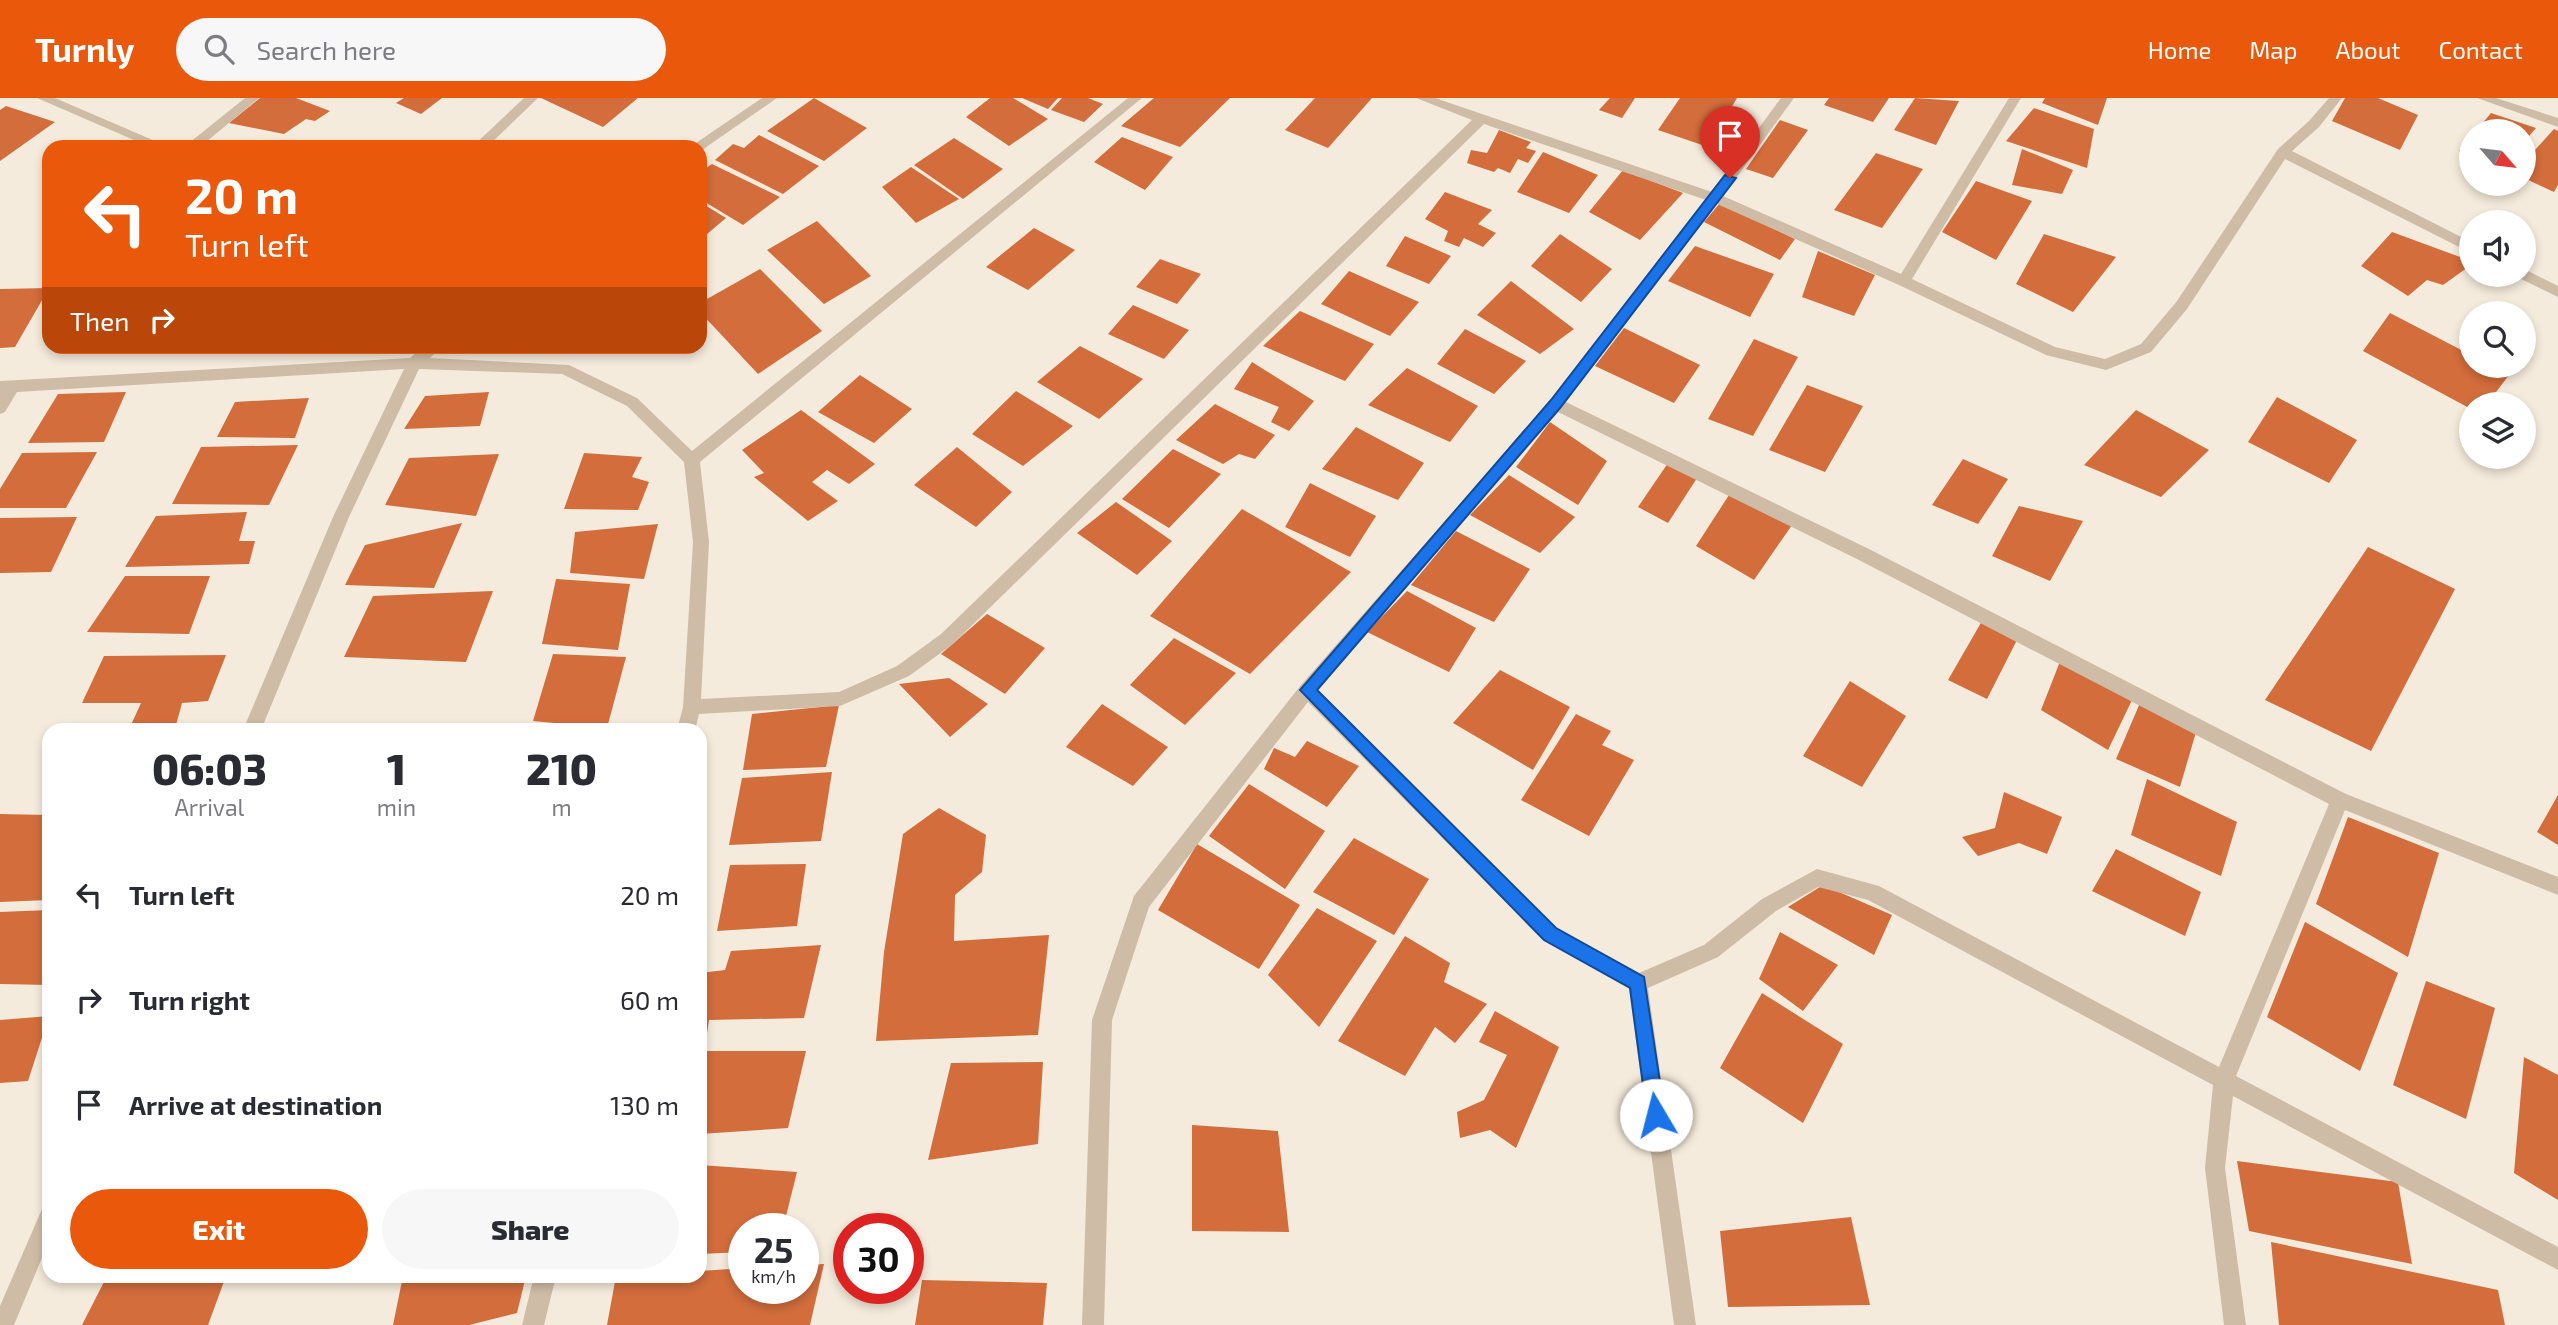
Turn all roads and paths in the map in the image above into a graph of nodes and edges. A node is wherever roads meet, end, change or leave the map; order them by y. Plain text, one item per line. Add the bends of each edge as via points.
1 (43, 98) edge
2 (253, 98) edge
3 (532, 98) edge
4 (771, 98) edge
5 (1136, 98) edge
6 (1422, 98) edge
7 (1788, 98) edge
8 (2015, 98) edge
9 (2336, 98) edge
10 (2483, 98) edge
11 (1480, 120) junction
12 (2558, 123) edge
13 (145, 140) edge
14 (200, 140) edge
15 (487, 140) edge
16 (707, 140) edge
17 (2283, 152) junction
18 (1715, 198) junction
19 (2459, 242) edge
20 (2536, 280) edge
21 (1904, 281) junction
22 (2558, 292) edge
23 (425, 354) edge
24 (414, 363) junction
25 (6, 387) edge
26 (1556, 404) junction
27 (0, 408) edge
28 (692, 460) junction
29 (1307, 690) junction
30 (692, 707) junction
31 (255, 723) edge
32 (688, 723) edge
33 (2340, 800) junction
34 (2558, 886) edge
35 (1638, 983) junction
36 (2224, 1080) junction
37 (42, 1233) edge
38 (2558, 1259) edge
39 (543, 1283) edge
40 (4, 1325) edge
41 (533, 1325) edge
42 (1093, 1325) edge
43 (1685, 1325) edge
44 (2235, 1325) edge

1 - 13 street
2 - 14 street
3 - 15 street
4 - 16 street
5 - 28 street
6 - 11 street
7 - 18 street
8 - 21 street
9 - 17 street
10 - 12 street
11 - 18 street
11 - 30 street via 947,639 904,671 840,699
17 - 19 street
17 - 21 street via 2182,305 2146,348 2106,365 2051,351
18 - 21 street
18 - 26 street
20 - 22 street
23 - 24 street
24 - 25 street
24 - 28 street via 564,369 632,402
24 - 31 street via 341,517
25 - 27 street
26 - 29 street
26 - 33 street via 1863,554
28 - 30 street via 701,542
29 - 35 street via 1550,934
29 - 42 street via 1141,902 1102,1020
30 - 32 street
33 - 34 street
33 - 36 street
35 - 36 street via 1711,951 1769,905 1817,878 1872,892
35 - 43 street
36 - 38 street
36 - 44 street via 2215,1168
37 - 40 street
39 - 41 street

